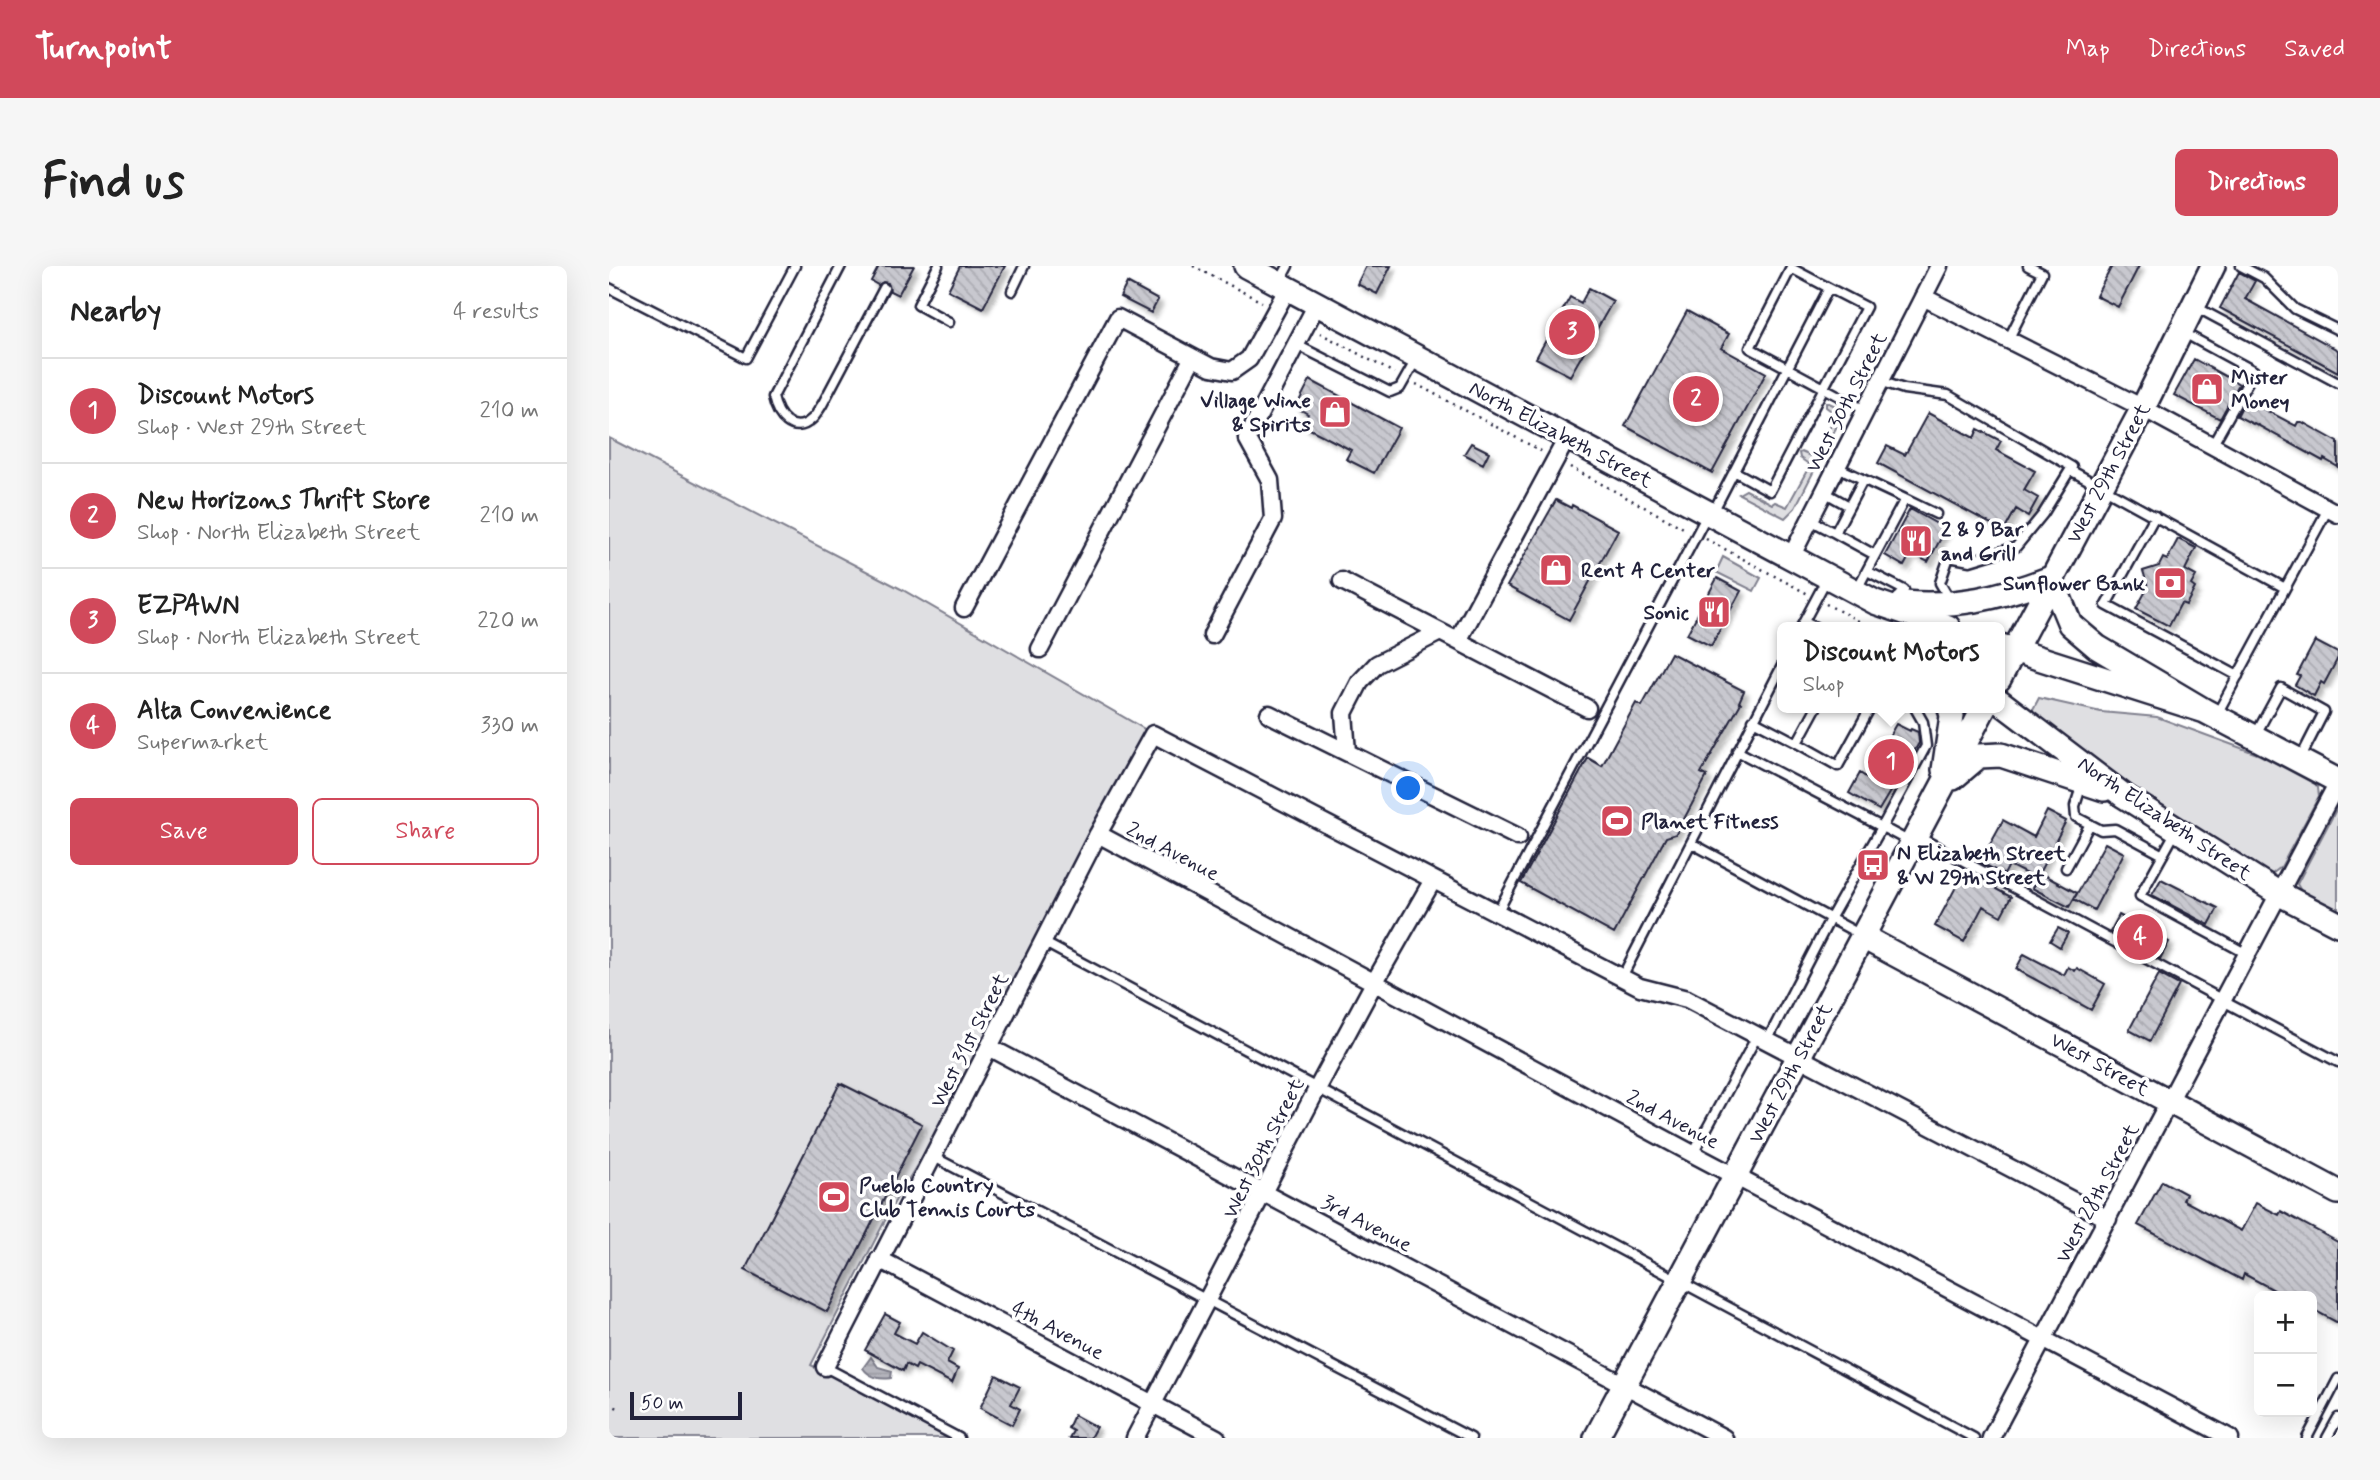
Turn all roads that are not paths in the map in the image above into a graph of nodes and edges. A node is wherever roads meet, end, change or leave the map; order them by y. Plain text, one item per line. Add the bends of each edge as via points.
1 (795, 266) edge
2 (841, 266) edge
3 (939, 266) edge
4 (1024, 266) edge
5 (1246, 266) edge
6 (1939, 266) edge
7 (2028, 266) edge
8 (2213, 266) edge
9 (2241, 266) edge
10 (1285, 279) edge
11 (609, 288) edge
12 (884, 288) dead end
13 (1829, 288) junction
14 (1011, 290) dead end
15 (1923, 297) junction
16 (1317, 304) junction
17 (2194, 305) junction
18 (949, 322) dead end
19 (2338, 330) edge
20 (2181, 331) junction
21 (2008, 340) junction
22 (1296, 344) junction
23 (1417, 358) junction
24 (1192, 359) junction
25 (1787, 368) junction
26 (1880, 381) junction
27 (2338, 383) edge
28 (1824, 388) junction
29 (2143, 408) junction
30 (1865, 410) junction
31 (1567, 438) junction
32 (2212, 446) junction
33 (1836, 467) junction
34 (2070, 470) junction
35 (1734, 471) junction
36 (1863, 480) junction
37 (2100, 487) junction
38 (1824, 492) junction
39 (1905, 499) junction
40 (1849, 506) junction
41 (2333, 511) edge
42 (1936, 513) dead end
43 (1710, 514) junction
44 (2155, 516) junction
45 (1810, 520) junction
46 (1835, 533) junction
47 (1875, 555) junction
48 (1791, 557) junction
49 (1867, 571) junction
50 (1828, 577) junction
51 (2051, 578) junction
52 (1342, 581) dead end
53 (2285, 588) junction
54 (1875, 599) junction
55 (1952, 604) junction
56 (964, 608) dead end
57 (1804, 622) edge
58 (1894, 622) edge
59 (1900, 622) edge
60 (1935, 622) edge
61 (1440, 632) junction
62 (1212, 635) dead end
63 (1458, 642) junction
64 (2007, 648) edge
65 (1040, 649) dead end
66 (1777, 675) edge
67 (2238, 676) junction
68 (2005, 705) edge
69 (1587, 708) dead end
70 (1813, 713) edge
71 (1867, 713) edge
72 (1918, 713) edge
73 (1951, 713) edge
74 (1981, 713) edge
75 (1269, 714) dead end
76 (2210, 714) junction
77 (1753, 720) junction
78 (2254, 737) junction
79 (1797, 743) junction
80 (1737, 751) junction
81 (1347, 752) junction
82 (2299, 760) junction
83 (2083, 781) junction
84 (2338, 782) edge
85 (1942, 787) junction
86 (2125, 796) junction
87 (2090, 824) junction
88 (1882, 827) junction
89 (2177, 829) junction
90 (1098, 834) junction
91 (1518, 837) dead end
92 (1914, 839) junction
93 (1691, 843) junction
94 (2163, 855) junction
95 (2066, 868) dead end
96 (1433, 880) junction
97 (2278, 892) junction
98 (1497, 913) junction
99 (1830, 919) junction
100 (2338, 924) edge
101 (1863, 937) junction
102 (1043, 942) junction
103 (2247, 954) junction
104 (1622, 977) junction
105 (1374, 983) junction
106 (2223, 1000) junction
107 (1762, 1038) junction
108 (989, 1047) junction
109 (1798, 1058) junction
110 (2338, 1062) edge
111 (1317, 1089) junction
112 (2169, 1101) junction
113 (1693, 1154) junction
114 (932, 1156) junction
115 (1735, 1176) junction
116 (1264, 1192) junction
117 (2338, 1192) edge
118 (2108, 1219) junction
119 (879, 1259) junction
120 (1680, 1282) junction
121 (1208, 1300) junction
122 (2043, 1338) junction
123 (825, 1367) joint
124 (2338, 1379) edge
125 (1625, 1386) junction
126 (1153, 1405) junction
127 (2338, 1418) edge
128 (1721, 1437) edge
129 (959, 1438) edge
130 (1135, 1438) edge
131 (1217, 1438) edge
132 (1471, 1438) edge
133 (1596, 1438) edge
134 (1973, 1438) edge
135 (1991, 1438) edge
136 (2230, 1438) edge
137 (2307, 1438) edge
138 (2327, 1438) edge

1 - 11 lane via 746,358
2 - 12 lane via 773,397 777,412 789,424 812,420
3 - 18 lane via 918,305
4 - 14 lane
5 - 10 main road, North Elizabeth Street
6 - 15 street, West 30th Street
7 - 21 lane via 2042,273
8 - 17 main road, West 29th Street
9 - 19 lane via 2264,278 2295,309
10 - 16 main road, North Elizabeth Street
10 - 24 street via 1276,310 1249,359 1232,371
13 - 25 lane
13 - 25 lane via 1791,268 1750,348
13 - 28 lane via 1866,307
15 - 21 street
15 - 26 street, West 30th Street
16 - 22 street
16 - 23 main road, North Elizabeth Street
17 - 20 main road, West 29th Street
17 - 27 lane
20 - 29 main road, West 29th Street
20 - 32 lane via 2254,371
21 - 29 street
22 - 23 lane via 1390,392 1400,388
22 - 62 street via 1247,438 1270,480 1273,519
23 - 31 main road, North Elizabeth Street
24 - 56 street via 1118,318
24 - 65 street
25 - 28 lane
25 - 35 lane
26 - 30 street, West 30th Street
26 - 34 lane via 1948,395 2072,467
28 - 30 lane
28 - 35 lane via 1770,491
29 - 32 street
29 - 37 main road, West 29th Street
30 - 33 street, West 30th Street
31 - 43 main road, North Elizabeth Street
31 - 63 street
32 - 41 street
33 - 36 lane
33 - 38 street, West 30th Street
34 - 37 lane
34 - 55 lane via 2016,547 1970,561 1949,557 1940,583
35 - 43 lane
36 - 39 lane
36 - 40 lane
37 - 44 lane
37 - 51 main road, West 29th Street
38 - 40 lane
38 - 45 street, West 30th Street
39 - 42 lane
39 - 47 lane
40 - 46 lane
41 - 53 lane
43 - 48 main road, North Elizabeth Street
43 - 98 lane
44 - 53 lane
44 - 67 lane via 2106,605
45 - 46 lane
45 - 48 street, West 30th Street
46 - 47 lane
47 - 49 lane
48 - 50 main road, North Elizabeth Street
49 - 54 lane
49 - 54 lane via 1904,590
50 - 54 main road, North Elizabeth Street
50 - 57 lane
51 - 55 main road via 2009,594
51 - 64 main road, West 29th Street
51 - 76 main road via 2070,624 2097,647
52 - 61 street
53 - 67 lane
54 - 55 main road
54 - 58 main road
54 - 59 main road, North Elizabeth Street
54 - 60 main road, North Elizabeth Street
61 - 63 street
61 - 81 street via 1377,664 1360,682 1344,713
63 - 69 street
64 - 76 main road
66 - 77 lane
67 - 76 lane
68 - 86 main road, North Elizabeth Street
70 - 79 lane
71 - 79 lane via 1838,766
72 - 88 lane via 1926,746
73 - 85 main road
74 - 85 main road, West 29th Street
75 - 81 street
76 - 78 main road
77 - 79 lane
77 - 80 lane
78 - 82 main road
78 - 82 lane via 2281,688 2324,712
80 - 88 lane
80 - 93 lane
81 - 91 street
82 - 84 main road
83 - 85 main road via 2001,755 1979,756
83 - 86 main road
83 - 87 lane via 2076,817
84 - 97 street, West 28th Street
85 - 92 main road, West 29th Street
86 - 89 main road, North Elizabeth Street
87 - 94 lane via 2101,830 2115,829
87 - 95 lane
88 - 92 lane
88 - 99 lane
89 - 94 lane
89 - 97 main road, North Elizabeth Street
90 - 96 street, West 31st Street via 1153,734
90 - 102 street, West 31st Street
90 - 105 street, 2nd Avenue
92 - 101 main road, West 29th Street
92 - 106 lane
93 - 99 lane
93 - 104 lane
94 - 103 lane via 2140,897
96 - 98 street
96 - 105 street, West 30th Street
97 - 100 main road, North Elizabeth Street
97 - 103 street, West 28th Street
98 - 104 street
99 - 101 lane
99 - 107 lane
101 - 109 main road, West 29th Street
101 - 112 main road, West Street
102 - 108 street, West 31st Street
102 - 111 lane
103 - 106 street, West 28th Street
104 - 107 street via 1640,987 1688,999
105 - 111 street, West 30th Street
105 - 113 street, 2nd Avenue
106 - 110 lane
106 - 112 street, West 28th Street
107 - 109 street
107 - 113 lane
108 - 114 street, West 31st Street
108 - 116 street, 3rd Avenue
109 - 115 main road, West 29th Street
109 - 118 street
111 - 116 street, West 30th Street
111 - 120 lane
112 - 117 main road, West Street
112 - 118 street, West 28th Street
113 - 115 street, 2nd Avenue
114 - 119 street, West 31st Street
114 - 121 lane
115 - 120 main road, West 29th Street
115 - 122 street, 2nd Avenue
116 - 121 street, West 30th Street
116 - 125 street, 3rd Avenue
118 - 122 street, West 28th Street
119 - 123 street, West 31st Street
119 - 126 street, 4th Avenue
120 - 125 main road, West 29th Street
120 - 134 lane
121 - 126 street, West 30th Street
121 - 132 lane
122 - 135 street, West 28th Street
122 - 136 street, 2nd Avenue
123 - 129 lane
124 - 137 lane
125 - 128 street, 3rd Avenue
125 - 133 main road, West 29th Street
126 - 130 street, West 30th Street
126 - 131 street, 4th Avenue
127 - 138 lane

